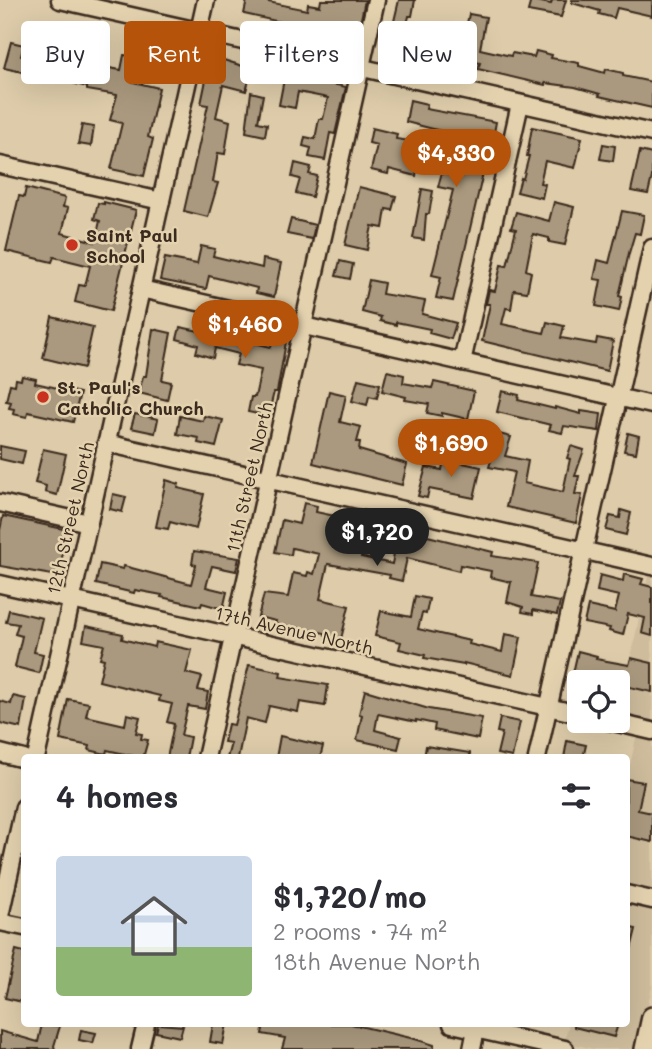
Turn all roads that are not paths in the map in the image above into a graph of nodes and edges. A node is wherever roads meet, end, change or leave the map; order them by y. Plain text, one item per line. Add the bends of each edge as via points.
1 (60, 0) edge
2 (206, 0) edge
3 (376, 0) edge
4 (154, 21) edge
5 (201, 21) edge
6 (364, 54) edge
7 (364, 69) edge
8 (187, 84) edge
9 (357, 84) edge
10 (520, 104) junction
11 (652, 133) edge
12 (0, 165) edge
13 (161, 201) junction
14 (652, 248) edge
15 (141, 289) junction
16 (303, 326) junction
17 (462, 362) junction
18 (618, 397) junction
19 (652, 405) edge
20 (106, 443) junction
21 (268, 479) junction
22 (0, 503) edge
23 (89, 523) junction
24 (584, 550) junction
25 (652, 566) edge
26 (0, 584) edge
27 (71, 600) junction
28 (233, 636) junction
29 (548, 708) junction
30 (567, 712) edge
31 (630, 726) edge
32 (652, 731) edge
33 (0, 753) edge
34 (37, 754) edge
35 (207, 754) edge
36 (538, 754) edge
37 (21, 757) edge
38 (21, 821) edge
39 (630, 895) edge
40 (652, 900) edge
41 (0, 916) edge
42 (0, 922) edge
43 (21, 926) edge
44 (652, 1017) edge
45 (145, 1027) edge
46 (477, 1027) edge
47 (481, 1027) edge
48 (140, 1049) edge
49 (472, 1049) edge
50 (565, 1049) edge
51 (645, 1049) edge

1 - 4 street
2 - 5 street, 12th Street North
3 - 6 street, 11th Street North
7 - 10 street
8 - 13 street, 12th Street North
9 - 16 street, 11th Street North
10 - 11 street
10 - 17 street
12 - 13 street
13 - 15 street, 12th Street North
14 - 18 street
15 - 16 street
15 - 20 street, 12th Street North
16 - 17 street
16 - 21 street, 11th Street North
17 - 18 street
18 - 19 street
18 - 24 street
20 - 21 street
20 - 23 street, 12th Street North
21 - 24 street
21 - 28 street, 11th Street North
22 - 23 street
23 - 27 street, 12th Street North
24 - 25 street
24 - 29 street
26 - 27 street, 17th Avenue North
27 - 28 street, 17th Avenue North
27 - 34 street, 12th Street North
28 - 29 street, 17th Avenue North
28 - 35 street, 11th Street North
29 - 30 street, 17th Avenue North
29 - 36 street
31 - 32 street
33 - 37 street
38 - 41 street
39 - 40 street
42 - 43 street
44 - 51 main road
45 - 48 street
46 - 49 street
47 - 50 street

